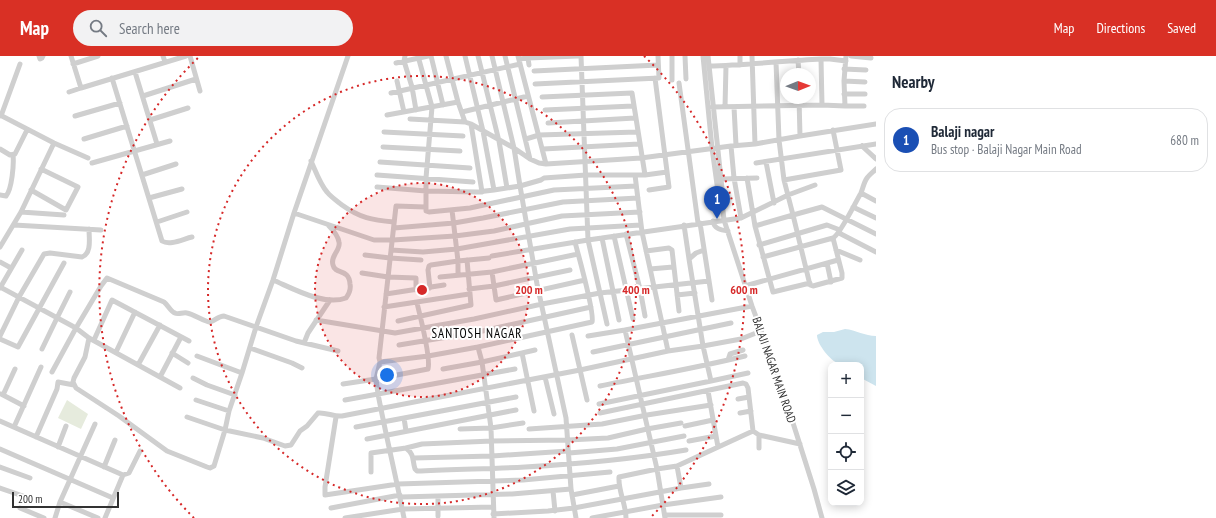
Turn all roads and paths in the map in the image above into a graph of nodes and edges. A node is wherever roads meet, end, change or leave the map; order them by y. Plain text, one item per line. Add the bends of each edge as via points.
1 (38, 56) edge
2 (43, 56) edge
3 (71, 56) edge
4 (98, 56) edge
5 (163, 56) edge
6 (186, 56) edge
7 (190, 56) edge
8 (348, 56) edge
9 (430, 56) edge
10 (446, 56) edge
11 (466, 56) edge
12 (478, 56) edge
13 (492, 56) edge
14 (505, 56) edge
15 (579, 56) edge
16 (658, 56) edge
17 (672, 56) edge
18 (685, 56) edge
19 (704, 56) edge
20 (708, 56) edge
21 (740, 56) edge
22 (752, 56) edge
23 (765, 56) edge
24 (851, 56) edge
25 (418, 57) edge
26 (528, 58) junction
27 (791, 58) edge
28 (846, 58) edge
29 (871, 58) dead end
30 (404, 59) edge
31 (802, 59) edge
32 (821, 59) junction
33 (519, 60) edge
34 (777, 60) edge
35 (165, 62) junction
36 (396, 63) dead end
37 (752, 63) junction
38 (765, 63) junction
39 (20, 64) dead end
40 (73, 64) junction
41 (529, 65) dead end
42 (658, 65) junction
43 (740, 65) junction
44 (709, 66) junction
45 (726, 66) junction
46 (508, 67) junction
47 (581, 69) junction
48 (844, 69) junction
49 (495, 70) junction
50 (866, 70) dead end
51 (534, 71) dead end
52 (135, 72) junction
53 (482, 72) junction
54 (470, 75) junction
55 (112, 78) junction
56 (655, 78) junction
57 (686, 78) dead end
58 (196, 79) junction
59 (452, 80) junction
60 (672, 80) dead end
61 (397, 81) dead end
62 (844, 81) junction
63 (438, 82) junction
64 (582, 82) junction
65 (865, 82) dead end
66 (679, 83) dead end
67 (535, 84) dead end
68 (426, 85) junction
69 (81, 88) junction
70 (412, 88) junction
71 (200, 91) dead end
72 (399, 91) junction
73 (69, 92) dead end
74 (391, 93) dead end
75 (844, 94) junction
76 (864, 94) dead end
77 (582, 95) junction
78 (143, 96) junction
79 (528, 96) junction
80 (542, 97) dead end
81 (516, 99) junction
82 (458, 102) junction
83 (503, 102) junction
84 (120, 103) junction
85 (490, 104) junction
86 (444, 105) junction
87 (822, 105) junction
88 (633, 106) junction
89 (777, 106) junction
90 (799, 106) junction
91 (845, 106) junction
92 (864, 106) dead end
93 (432, 107) junction
94 (477, 107) junction
95 (712, 107) junction
96 (726, 107) junction
97 (734, 107) junction
98 (753, 107) junction
99 (188, 108) dead end
100 (583, 108) junction
101 (416, 110) junction
102 (545, 110) dead end
103 (404, 112) junction
104 (462, 112) junction
105 (387, 115) dead end
106 (1, 116) edge
107 (75, 116) dead end
108 (635, 118) junction
109 (410, 119) dead end
110 (150, 120) junction
111 (430, 120) junction
112 (584, 121) junction
113 (465, 122) junction
114 (548, 123) dead end
115 (471, 124) junction
116 (876, 124) edge
117 (127, 126) junction
118 (27, 130) junction
119 (833, 130) junction
120 (483, 131) junction
121 (384, 132) dead end
122 (637, 132) junction
123 (429, 134) junction
124 (584, 134) junction
125 (539, 135) junction
126 (463, 136) dead end
127 (800, 136) junction
128 (526, 138) junction
129 (84, 139) dead end
130 (778, 140) junction
131 (170, 141) dead end
132 (500, 141) junction
133 (54, 143) junction
134 (156, 144) junction
135 (639, 144) junction
136 (755, 144) junction
137 (876, 144) edge
138 (733, 146) junction
139 (862, 146) junction
140 (383, 147) dead end
141 (585, 147) junction
142 (514, 148) junction
143 (714, 148) junction
144 (0, 149) edge
145 (428, 149) junction
146 (543, 149) junction
147 (837, 149) junction
148 (134, 151) junction
149 (460, 151) dead end
150 (688, 151) junction
151 (664, 154) junction
152 (13, 155) junction
153 (88, 158) dead end
154 (641, 158) junction
155 (530, 159) junction
156 (781, 159) junction
157 (876, 159) edge
158 (311, 161) junction
159 (585, 161) junction
160 (380, 162) dead end
161 (766, 162) junction
162 (92, 163) dead end
163 (756, 163) dead end
164 (176, 164) dead end
165 (546, 164) junction
166 (427, 165) junction
167 (470, 168) dead end
168 (41, 169) junction
169 (876, 169) edge
170 (667, 172) junction
171 (142, 175) junction
172 (377, 175) dead end
173 (586, 175) junction
174 (634, 175) junction
175 (645, 175) junction
176 (426, 178) junction
177 (734, 178) junction
178 (747, 178) junction
179 (757, 178) dead end
180 (721, 179) junction
181 (784, 180) junction
182 (473, 182) dead end
183 (815, 185) dead end
184 (520, 186) junction
185 (636, 186) junction
186 (377, 187) dead end
187 (506, 188) junction
188 (587, 188) junction
189 (182, 189) dead end
190 (31, 190) junction
191 (494, 190) junction
192 (649, 190) dead end
193 (426, 191) junction
194 (482, 192) junction
195 (860, 193) junction
196 (0, 195) edge
197 (788, 195) junction
198 (523, 197) junction
199 (150, 198) junction
200 (638, 198) junction
201 (587, 201) junction
202 (722, 201) junction
203 (876, 201) edge
204 (774, 203) junction
205 (425, 207) junction
206 (853, 207) junction
207 (452, 210) junction
208 (525, 211) junction
209 (21, 212) junction
210 (187, 212) dead end
211 (640, 212) junction
212 (753, 212) junction
213 (294, 213) junction
214 (588, 214) junction
215 (64, 215) dead end
216 (794, 215) junction
217 (741, 218) junction
218 (876, 218) edge
219 (846, 219) junction
220 (724, 220) junction
221 (713, 221) junction
222 (157, 222) junction
223 (454, 223) junction
224 (699, 223) junction
225 (528, 224) junction
226 (641, 224) junction
227 (14, 225) junction
228 (394, 225) junction
229 (329, 226) junction
230 (684, 226) junction
231 (755, 226) junction
232 (588, 228) junction
233 (89, 229) junction
234 (101, 230) dead end
235 (728, 231) junction
236 (642, 232) junction
237 (839, 232) junction
238 (626, 234) junction
239 (797, 234) junction
240 (876, 234) edge
241 (192, 236) dead end
242 (455, 236) junction
243 (529, 236) junction
244 (614, 236) junction
245 (602, 238) junction
246 (833, 238) junction
247 (393, 240) junction
248 (588, 240) junction
249 (575, 242) junction
250 (760, 245) junction
251 (0, 247) edge
252 (801, 247) junction
253 (457, 249) junction
254 (531, 249) junction
255 (22, 250) dead end
256 (391, 250) junction
257 (704, 250) junction
258 (836, 250) junction
259 (646, 252) junction
260 (876, 252) edge
261 (578, 254) junction
262 (365, 255) dead end
263 (763, 257) junction
264 (390, 258) junction
265 (689, 259) junction
266 (421, 260) dead end
267 (467, 260) junction
268 (838, 260) junction
269 (860, 260) dead end
270 (458, 261) junction
271 (0, 262) edge
272 (64, 263) dead end
273 (534, 263) junction
274 (827, 263) junction
275 (673, 267) junction
276 (11, 268) junction
277 (806, 268) junction
278 (650, 269) junction
279 (570, 270) dead end
280 (492, 272) junction
281 (362, 273) dead end
282 (468, 275) junction
283 (458, 276) junction
284 (536, 276) junction
285 (388, 277) junction
286 (440, 277) dead end
287 (769, 278) junction
288 (273, 280) junction
289 (584, 280) junction
290 (709, 281) junction
291 (831, 282) junction
292 (693, 283) junction
293 (810, 283) junction
294 (444, 285) dead end
295 (675, 285) junction
296 (494, 286) junction
297 (745, 286) junction
298 (0, 287) edge
299 (430, 288) junction
300 (654, 288) junction
301 (640, 289) junction
302 (416, 290) junction
303 (626, 290) junction
304 (539, 291) junction
305 (613, 291) junction
306 (70, 292) dead end
307 (469, 292) junction
308 (600, 293) junction
309 (695, 293) junction
310 (386, 294) junction
311 (588, 295) junction
312 (677, 295) junction
313 (19, 297) junction
314 (330, 300) junction
315 (712, 300) dead end
316 (417, 303) junction
317 (542, 304) junction
318 (752, 306) junction
319 (591, 307) junction
320 (39, 308) junction
321 (384, 308) junction
322 (679, 311) dead end
323 (135, 312) junction
324 (699, 315) junction
325 (420, 316) junction
326 (645, 316) dead end
327 (56, 318) junction
328 (544, 318) junction
329 (633, 319) dead end
330 (316, 320) junction
331 (619, 320) dead end
332 (398, 321) dead end
333 (662, 323) junction
334 (731, 323) dead end
335 (607, 324) dead end
336 (160, 325) junction
337 (256, 327) junction
338 (76, 328) junction
339 (422, 328) junction
340 (624, 330) junction
341 (701, 330) junction
342 (548, 331) junction
343 (761, 331) junction
344 (381, 332) junction
345 (572, 335) dead end
346 (0, 336) edge
347 (588, 336) dead end
348 (665, 336) junction
349 (181, 337) junction
350 (0, 339) edge
351 (92, 339) junction
352 (189, 341) dead end
353 (425, 342) junction
354 (304, 343) junction
355 (628, 344) junction
356 (399, 345) dead end
357 (703, 346) junction
358 (478, 347) junction
359 (250, 348) junction
360 (42, 349) dead end
361 (535, 350) dead end
362 (338, 351) dead end
363 (668, 351) junction
364 (116, 352) junction
365 (594, 352) dead end
366 (172, 353) junction
367 (522, 353) junction
368 (744, 353) dead end
369 (197, 356) dead end
370 (428, 356) junction
371 (631, 360) junction
372 (380, 362) junction
373 (482, 362) junction
374 (188, 363) dead end
375 (138, 365) junction
376 (708, 365) junction
377 (41, 367) dead end
378 (302, 368) dead end
379 (15, 369) dead end
380 (443, 369) dead end
381 (515, 369) dead end
382 (580, 370) junction
383 (52, 372) dead end
384 (242, 373) junction
385 (748, 373) dead end
386 (557, 374) junction
387 (484, 375) junction
388 (160, 377) junction
389 (545, 377) junction
390 (192, 378) dead end
391 (636, 378) junction
392 (376, 379) junction
393 (527, 380) junction
394 (711, 381) junction
395 (343, 384) dead end
396 (74, 385) junction
397 (600, 386) dead end
398 (180, 388) dead end
399 (486, 388) junction
400 (708, 391) junction
401 (2, 394) edge
402 (378, 394) junction
403 (235, 395) junction
404 (640, 396) junction
405 (516, 397) dead end
406 (749, 397) junction
407 (738, 399) dead end
408 (196, 400) dead end
409 (345, 400) dead end
410 (587, 400) dead end
411 (488, 402) junction
412 (599, 404) dead end
413 (642, 404) junction
414 (711, 405) junction
415 (24, 406) junction
416 (381, 408) junction
417 (516, 410) dead end
418 (229, 411) junction
419 (534, 411) dead end
420 (751, 411) junction
421 (600, 413) dead end
422 (740, 413) dead end
423 (554, 414) dead end
424 (490, 416) junction
425 (644, 416) junction
426 (187, 417) dead end
427 (336, 417) junction
428 (404, 418) junction
429 (713, 420) junction
430 (0, 422) edge
431 (383, 422) junction
432 (523, 423) dead end
433 (95, 424) dead end
434 (66, 426) dead end
435 (567, 426) junction
436 (14, 427) junction
437 (356, 427) dead end
438 (491, 428) junction
439 (460, 429) dead end
440 (529, 429) dead end
441 (647, 429) junction
442 (225, 430) junction
443 (406, 431) junction
444 (753, 431) junction
445 (386, 434) junction
446 (759, 435) junction
447 (684, 436) dead end
448 (716, 436) junction
449 (36, 437) junction
450 (367, 439) dead end
451 (115, 440) dead end
452 (492, 440) junction
453 (568, 440) junction
454 (689, 441) dead end
455 (651, 442) junction
456 (800, 444) junction
457 (58, 447) junction
458 (718, 447) junction
459 (406, 448) junction
460 (758, 448) dead end
461 (0, 449) edge
462 (389, 450) junction
463 (686, 450) dead end
464 (140, 451) dead end
465 (568, 452) junction
466 (492, 456) junction
467 (654, 456) junction
468 (80, 457) junction
469 (414, 458) junction
470 (569, 464) junction
471 (677, 466) junction
472 (0, 467) edge
473 (104, 467) junction
474 (492, 468) junction
475 (657, 469) junction
476 (371, 472) dead end
477 (610, 472) dead end
478 (123, 475) junction
479 (570, 476) junction
480 (30, 478) dead end
481 (70, 480) junction
482 (492, 480) junction
483 (398, 484) junction
484 (709, 484) dead end
485 (619, 486) junction
486 (0, 488) edge
487 (681, 488) junction
488 (571, 489) junction
489 (553, 490) junction
490 (661, 492) junction
491 (493, 495) junction
492 (572, 495) junction
493 (23, 496) dead end
494 (401, 496) junction
495 (438, 496) junction
496 (721, 497) dead end
497 (113, 498) junction
498 (622, 498) junction
499 (60, 502) junction
500 (663, 505) junction
501 (493, 507) junction
502 (20, 508) dead end
503 (331, 508) dead end
504 (438, 508) junction
505 (574, 508) junction
506 (402, 509) junction
507 (554, 510) junction
508 (626, 511) junction
509 (721, 515) dead end
510 (438, 516) dead end
511 (493, 516) edge
512 (665, 516) edge
513 (44, 518) edge
514 (55, 518) edge
515 (98, 518) edge
516 (105, 518) edge
517 (345, 518) edge
518 (404, 518) edge
519 (576, 518) edge
520 (592, 518) edge
521 (626, 518) edge
522 (822, 518) edge

1 - 2 street via 41,59
3 - 40 street
4 - 40 street
5 - 35 street
6 - 35 street
7 - 58 street
8 - 158 street
9 - 25 street
9 - 63 street
10 - 59 street
11 - 54 street
12 - 53 street
13 - 49 street
14 - 46 street
15 - 26 street
15 - 47 street
16 - 42 street
17 - 60 street
18 - 57 street
19 - 143 street, BALAJI NAGAR MAIN ROAD
20 - 44 street
21 - 43 street
22 - 37 street
23 - 38 street
24 - 29 street
25 - 30 street
25 - 68 street
26 - 33 street
26 - 41 street
27 - 31 street
27 - 34 street
28 - 32 street
28 - 48 street
30 - 36 street
30 - 70 street
31 - 32 street
32 - 87 street
33 - 46 street
33 - 79 street
34 - 38 street
34 - 89 street
35 - 52 street
37 - 38 street
37 - 43 street
37 - 98 street
39 - 106 street
40 - 69 street
42 - 47 street
42 - 56 street via 659,78
43 - 45 street
44 - 45 street
44 - 95 street
45 - 96 street
46 - 49 street
46 - 81 street
47 - 51 street
47 - 64 street
48 - 50 street
48 - 62 street
49 - 53 street
49 - 83 street
52 - 55 street
52 - 78 street
53 - 54 street
53 - 85 street
54 - 59 street
54 - 94 street
55 - 69 street
55 - 84 street
56 - 64 street
56 - 151 street
58 - 71 street
58 - 78 street
59 - 63 street
59 - 82 street
61 - 72 street
62 - 65 street
62 - 75 street
63 - 68 street
63 - 86 street
64 - 67 street
64 - 77 street
66 - 150 street
68 - 70 street
68 - 93 street
69 - 73 street
70 - 72 street
70 - 101 street
72 - 74 street
72 - 103 street
75 - 76 street
75 - 91 street
77 - 80 street
77 - 88 street via 632,93
77 - 100 street
78 - 110 street
79 - 81 street
79 - 125 street
81 - 83 street
81 - 128 street
82 - 86 street
82 - 104 street
83 - 85 street
83 - 142 street
84 - 107 street
84 - 117 street
85 - 94 street
85 - 132 street
86 - 93 street
87 - 90 street
87 - 91 street
88 - 100 street
88 - 108 street
89 - 90 street
89 - 98 street
89 - 130 street
90 - 127 street
91 - 92 street
93 - 101 street
93 - 111 street
94 - 104 street
94 - 120 street
95 - 96 street
95 - 143 street
96 - 97 street
97 - 98 street
97 - 138 street
98 - 136 street
99 - 110 street
100 - 102 street
100 - 112 street
101 - 103 street
103 - 105 street
104 - 113 street
106 - 118 street
108 - 112 street
108 - 122 street
109 - 111 street
110 - 134 street
111 - 113 street
111 - 123 street
112 - 114 street
112 - 124 street
113 - 115 street
115 - 120 street
115 - 194 street
116 - 119 street
117 - 129 street
117 - 148 street
118 - 133 street
118 - 152 street
119 - 127 street
119 - 147 street
120 - 132 street
120 - 191 street
121 - 123 street
122 - 124 street
122 - 135 street
123 - 126 street
123 - 145 street
124 - 125 street
124 - 141 street
125 - 128 street
125 - 146 street
127 - 130 street
128 - 155 street
130 - 136 street
130 - 156 street
131 - 134 street
132 - 142 street
132 - 187 street
133 - 153 street
133 - 168 street
134 - 148 street
135 - 141 street
135 - 154 street
136 - 138 street
137 - 139 street
138 - 143 street
138 - 177 street
139 - 147 street
139 - 157 street
140 - 145 street
141 - 146 street
141 - 159 street
142 - 155 street
142 - 184 street
143 - 150 street
143 - 180 street
143 - 202 street, BALAJI NAGAR MAIN ROAD via 719,199
144 - 152 street
145 - 149 street
145 - 166 street
146 - 165 street
147 - 156 street
147 - 181 street via 840,170
148 - 162 street
148 - 171 street
150 - 151 street
150 - 224 street
151 - 154 street
151 - 170 street
152 - 196 street via 14,165 9,191 6,196
154 - 159 street
154 - 175 street
155 - 165 street
156 - 161 street
156 - 181 street
158 - 213 street
158 - 228 street via 327,193 346,208 370,219
159 - 165 street
159 - 173 street
160 - 166 street
161 - 163 street
161 - 204 street
164 - 171 street
166 - 167 street
166 - 176 street
168 - 190 street
168 - 190 street via 78,187 66,210
169 - 195 street via 867,178
170 - 175 street
170 - 192 street via 668,187
171 - 199 street
172 - 176 street
173 - 174 street
173 - 184 street via 544,178
173 - 188 street
174 - 175 street
174 - 185 street
176 - 182 street
176 - 193 street
177 - 178 street
177 - 180 street
177 - 217 street
178 - 179 street
178 - 212 street
180 - 202 street
181 - 197 street
183 - 197 street
184 - 187 street
184 - 198 street
185 - 188 street
185 - 200 street
186 - 193 street
187 - 191 street
188 - 198 street via 554,190
188 - 201 street
189 - 199 street
190 - 209 street
191 - 194 street
193 - 194 street
193 - 205 street
195 - 203 street
195 - 206 street
197 - 204 street
197 - 216 street
198 - 207 street
198 - 208 street
199 - 222 street
200 - 201 street
200 - 211 street
201 - 208 street via 563,202
201 - 214 street
202 - 220 street, BALAJI NAGAR MAIN ROAD
204 - 212 street
205 - 207 street via 429,212
205 - 228 street via 396,206
206 - 218 street
206 - 219 street
207 - 223 street
208 - 223 street
208 - 225 street
209 - 215 street
209 - 227 street
210 - 222 street
211 - 214 street
211 - 226 street
212 - 217 street
212 - 231 street
213 - 229 street
213 - 288 street
214 - 225 street via 562,216
214 - 232 street
216 - 219 street via 822,207
216 - 231 street
216 - 239 street
217 - 220 street
219 - 237 street
219 - 240 street
220 - 221 street
220 - 235 street, BALAJI NAGAR MAIN ROAD
221 - 224 street
221 - 235 street via 717,228
222 - 241 street via 164,243 169,244
223 - 228 street
223 - 242 street
224 - 230 street
224 - 257 street
225 - 242 street
225 - 243 street
226 - 232 street
226 - 236 street
227 - 233 street
227 - 251 street
228 - 247 street
229 - 247 street via 374,240
229 - 314 street via 340,244 332,265 349,276 350,287 346,298
230 - 236 street
230 - 265 street
231 - 250 street
232 - 243 street via 570,228
232 - 248 street
233 - 234 street
233 - 313 street via 88,251 85,256 44,254
235 - 297 street, BALAJI NAGAR MAIN ROAD
236 - 238 street
236 - 259 street
237 - 239 street via 827,226
237 - 246 street
237 - 260 street
238 - 244 street
238 - 301 street
239 - 250 street
239 - 252 street
242 - 247 street
242 - 253 street
243 - 253 street
243 - 254 street
244 - 245 street
244 - 303 street
245 - 248 street
245 - 305 street
246 - 252 street
246 - 258 street
247 - 256 street
248 - 249 street
248 - 308 street
249 - 254 street
249 - 261 street
250 - 263 street
252 - 263 street
252 - 277 street
253 - 256 street via 423,252
253 - 270 street
254 - 267 street
254 - 273 street
255 - 276 street
256 - 264 street
257 - 265 street
257 - 290 street
258 - 268 street
258 - 269 street
259 - 275 street via 671,248
259 - 278 street
261 - 273 street
261 - 289 street
262 - 264 street
263 - 287 street
264 - 266 street
264 - 285 street
265 - 292 street
267 - 270 street
267 - 282 street
268 - 274 street
268 - 291 street via 842,278
270 - 283 street
270 - 299 street via 429,266
271 - 276 street
272 - 320 street
273 - 280 street
273 - 284 street
274 - 277 street
274 - 291 street
275 - 278 street
275 - 295 street
276 - 298 street
277 - 287 street
277 - 293 street
278 - 300 street
279 - 284 street
280 - 282 street
280 - 296 street
281 - 285 street
282 - 283 street
282 - 307 street
283 - 286 street
284 - 296 street
284 - 304 street
285 - 302 street via 416,278
285 - 310 street
287 - 293 street via 774,293
287 - 297 street
288 - 314 street
288 - 337 street
289 - 304 street
289 - 311 street
290 - 292 street
290 - 315 street
291 - 293 street via 813,286
292 - 295 street
292 - 309 street
294 - 299 street
295 - 300 street
295 - 312 street
296 - 304 street via 496,300
296 - 307 street
297 - 318 street, BALAJI NAGAR MAIN ROAD
298 - 313 street
299 - 302 street
300 - 301 street
300 - 333 street
301 - 303 street
301 - 326 street
302 - 310 street
303 - 305 street
303 - 329 street
304 - 317 street
305 - 308 street
305 - 331 street
306 - 327 street
307 - 316 street
307 - 325 street via 471,305
308 - 311 street
308 - 335 street
309 - 312 street
309 - 324 street
310 - 321 street
311 - 317 street
311 - 319 street
312 - 322 street
313 - 320 street
313 - 346 street
314 - 330 street
316 - 321 street
316 - 325 street
317 - 328 street
317 - 339 street
318 - 324 street
318 - 343 street, BALAJI NAGAR MAIN ROAD
319 - 328 street
319 - 342 street via 592,322
320 - 327 street
320 - 350 street via 18,347
321 - 344 street
323 - 336 street
323 - 351 street via 112,300
323 - 364 street
324 - 333 street
324 - 341 street
325 - 332 street
325 - 339 street
327 - 338 street
327 - 360 street
328 - 342 street
328 - 353 street
330 - 344 street
330 - 354 street
333 - 340 street
333 - 348 street
334 - 341 street
336 - 349 street
336 - 375 street
337 - 338 street via 224,316 208,322 186,313 176,314 164,302 107,278
337 - 354 street
337 - 359 street
338 - 351 street
338 - 383 street
339 - 344 street via 395,333
339 - 353 street
340 - 347 street
340 - 355 street
341 - 348 street
341 - 357 street
342 - 358 street
342 - 386 street
343 - 357 street via 741,339
343 - 456 street, BALAJI NAGAR MAIN ROAD
344 - 372 street
345 - 382 street
348 - 355 street
348 - 363 street
349 - 352 street
349 - 366 street
351 - 364 street
351 - 396 street via 74,378
353 - 356 street
353 - 370 street
354 - 362 street
355 - 365 street
355 - 371 street
357 - 363 street
357 - 376 street
358 - 370 street
358 - 373 street
359 - 378 street
359 - 384 street
361 - 367 street
363 - 371 street
364 - 375 street
366 - 374 street
366 - 388 street
367 - 373 street
367 - 393 street
368 - 376 street
369 - 384 street
370 - 372 street
370 - 392 street via 428,369
371 - 382 street
371 - 391 street
372 - 392 street
373 - 380 street
373 - 387 street
375 - 388 street
376 - 391 street
376 - 394 street
377 - 415 street
379 - 401 street
381 - 387 street
382 - 386 street
382 - 410 street
384 - 403 street
385 - 394 street
386 - 389 street
386 - 435 street
387 - 399 street
387 - 402 street
388 - 398 street
389 - 393 street
389 - 423 street
390 - 403 street
391 - 397 street
391 - 404 street
392 - 395 street
392 - 402 street
393 - 399 street
393 - 419 street
394 - 404 street
396 - 442 street via 167,451 207,467 215,464
396 - 449 street via 58,382
399 - 411 street
399 - 416 street
400 - 406 street via 743,383 747,386
400 - 413 street
400 - 414 street
401 - 415 street
402 - 409 street
402 - 416 street
403 - 418 street
404 - 412 street
404 - 413 street
405 - 411 street
406 - 407 street
406 - 420 street
408 - 418 street
411 - 424 street
411 - 428 street
413 - 421 street
413 - 425 street
414 - 425 street
414 - 429 street
415 - 436 street
416 - 427 street
416 - 431 street
417 - 424 street
418 - 442 street
420 - 422 street
420 - 444 street
424 - 438 street
424 - 443 street
425 - 435 street via 602,424
425 - 441 street
426 - 442 street
427 - 442 street via 318,413 288,446
427 - 483 street via 325,495
428 - 431 street
428 - 443 street
429 - 441 street
429 - 448 street
430 - 436 street
431 - 437 street
431 - 445 street
432 - 438 street
433 - 468 street
434 - 457 street
435 - 440 street
435 - 453 street
436 - 449 street
438 - 439 street
438 - 452 street
441 - 453 street via 608,438
441 - 455 street
443 - 445 street
444 - 446 street
444 - 458 street
445 - 450 street
445 - 462 street
446 - 456 street
446 - 460 street
447 - 455 street
448 - 454 street
448 - 458 street
449 - 457 street
451 - 473 street
452 - 453 street
452 - 459 street via 422,444
452 - 466 street
453 - 465 street
455 - 465 street via 617,449
455 - 467 street
456 - 522 street, BALAJI NAGAR MAIN ROAD
457 - 468 street
458 - 471 street
459 - 462 street
459 - 469 street
461 - 481 street
462 - 476 street via 371,453
462 - 483 street
463 - 467 street
464 - 478 street via 129,474
465 - 466 street
465 - 470 street
466 - 469 street
466 - 474 street
467 - 470 street
467 - 475 street
468 - 473 street
468 - 481 street
469 - 474 street via 414,467 417,471
470 - 474 street
470 - 479 street
471 - 475 street
471 - 487 street
472 - 480 street
473 - 478 street
474 - 482 street
475 - 485 street via 620,476
475 - 490 street
477 - 479 street
478 - 497 street
479 - 482 street
479 - 488 street
481 - 497 street
481 - 499 street
482 - 483 street
482 - 491 street
483 - 494 street
484 - 487 street
485 - 492 street
485 - 498 street
486 - 493 street
487 - 490 street
488 - 489 street
488 - 492 street
489 - 491 street
489 - 507 street
490 - 498 street
490 - 500 street
491 - 495 street
491 - 501 street
492 - 505 street
494 - 495 street
494 - 503 street
494 - 506 street
495 - 504 street
496 - 500 street
497 - 516 street
498 - 505 street
498 - 508 street
499 - 514 street
499 - 515 street
500 - 508 street
500 - 512 street
501 - 504 street
501 - 511 street
502 - 513 street
504 - 506 street
504 - 510 street
505 - 507 street
505 - 519 street
506 - 517 street
506 - 518 street
507 - 511 street
508 - 520 street
508 - 521 street
509 - 512 street

